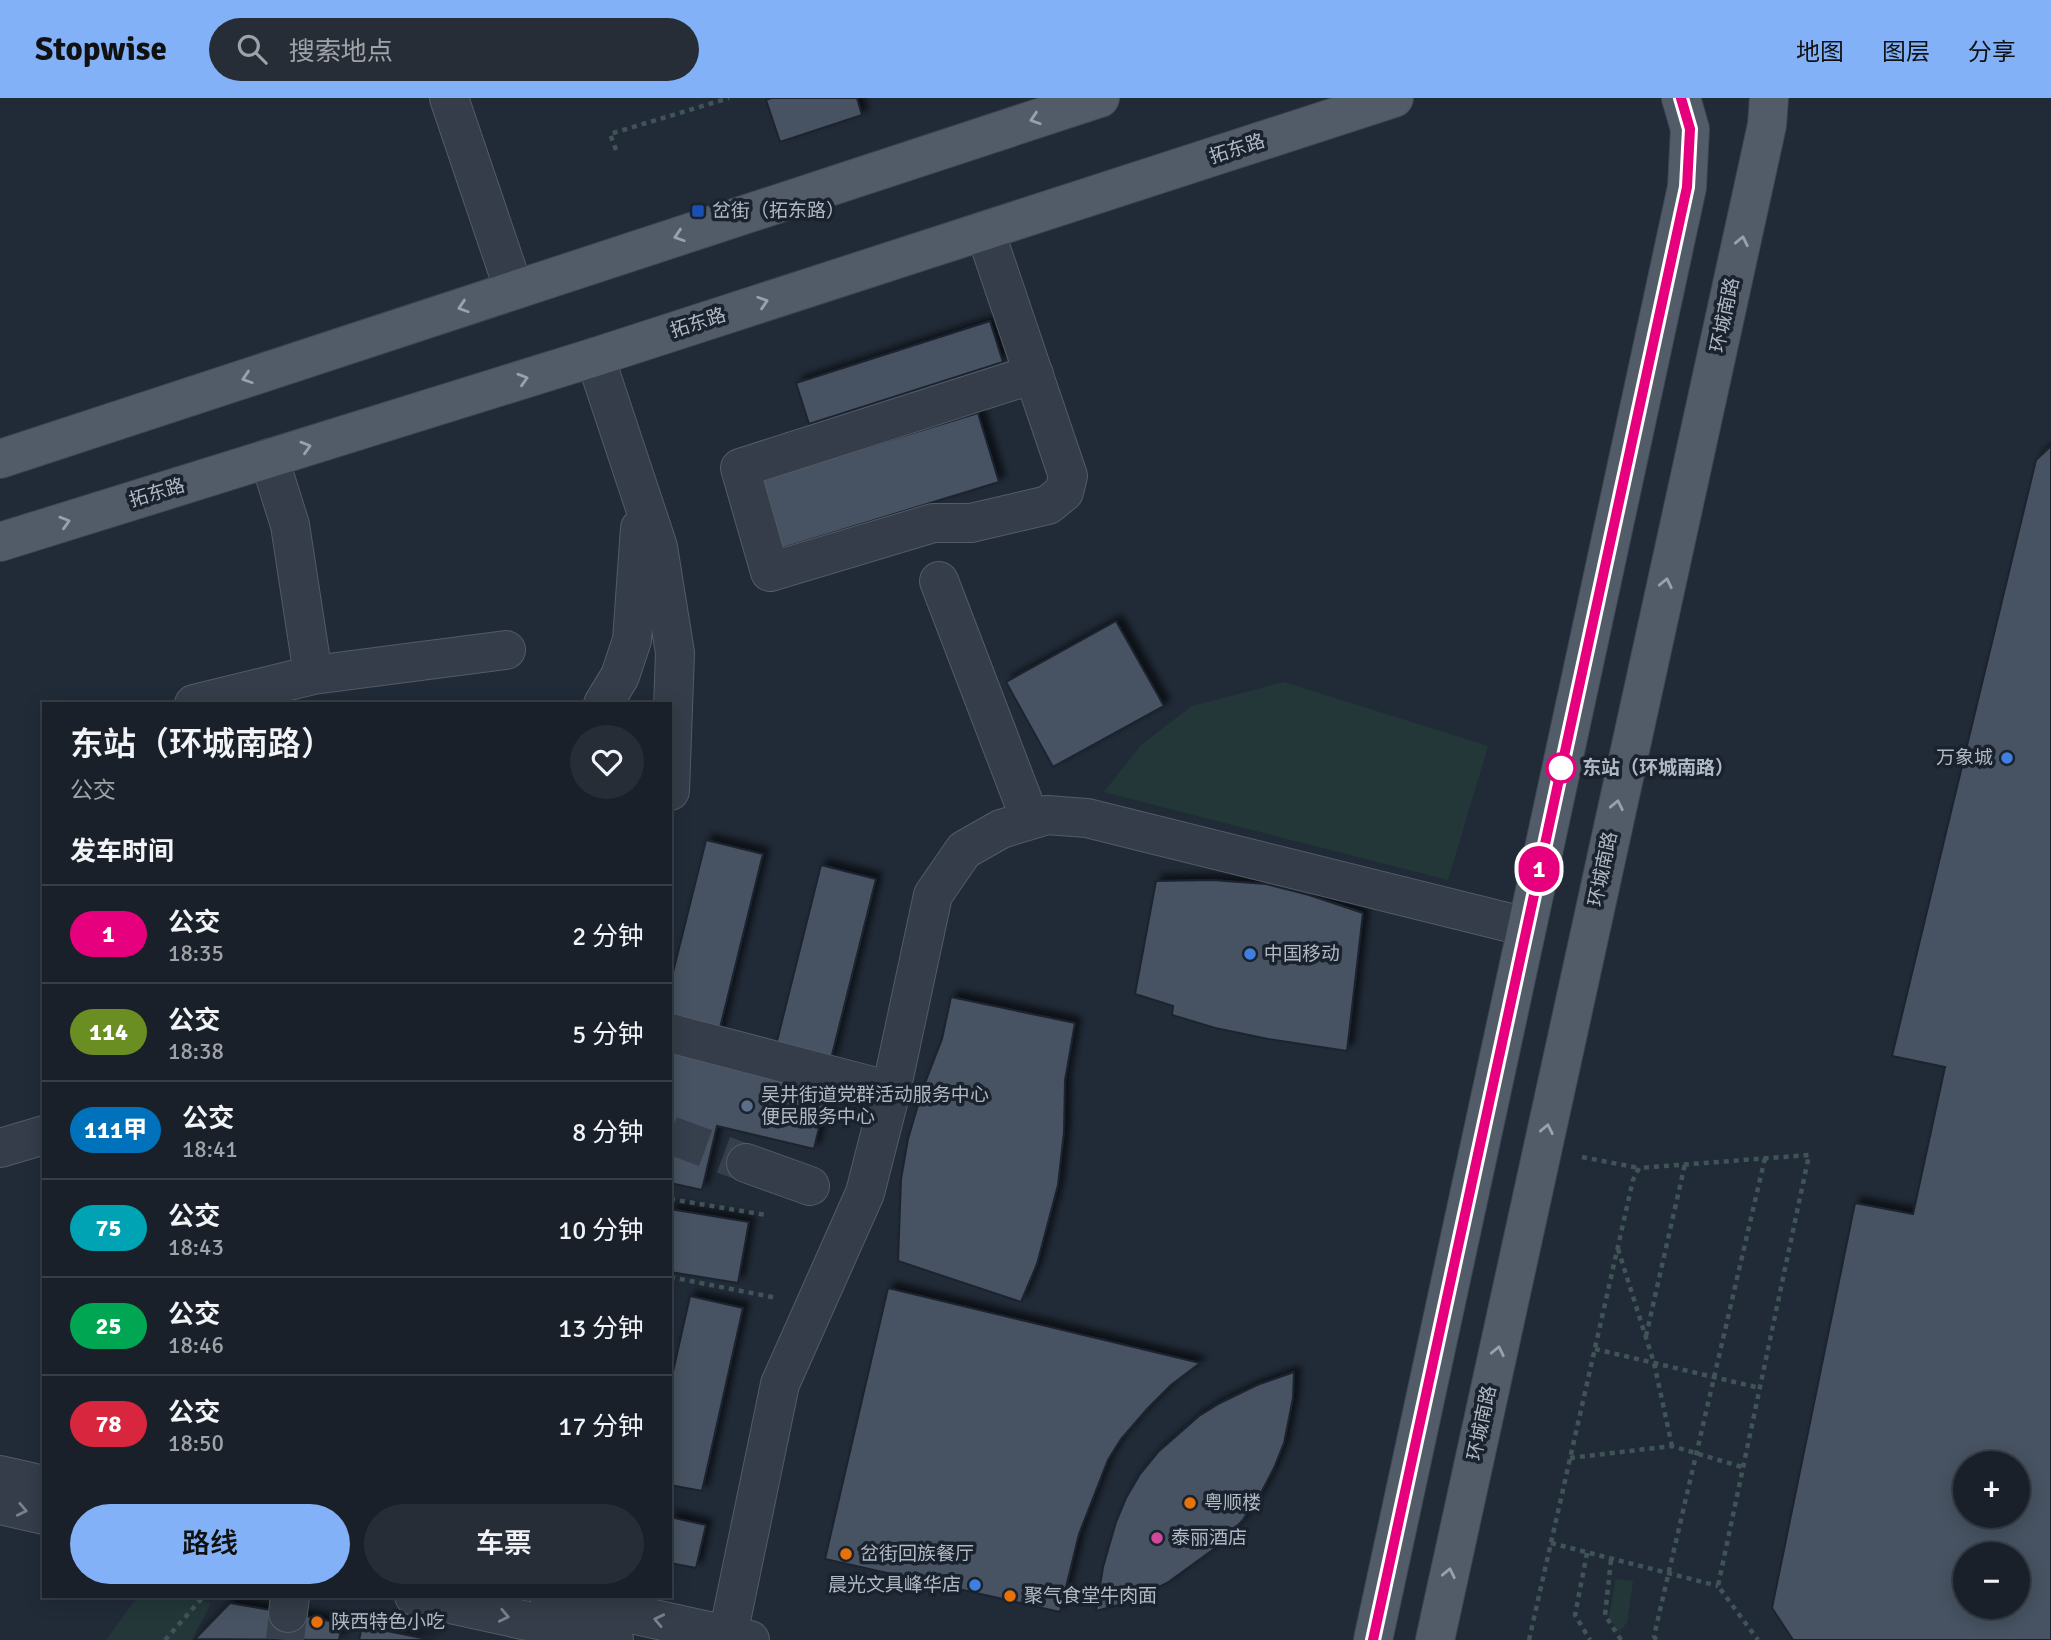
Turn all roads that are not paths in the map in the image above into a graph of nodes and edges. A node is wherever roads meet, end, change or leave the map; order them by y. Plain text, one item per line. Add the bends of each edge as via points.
1 (449, 98) edge
2 (1100, 98) edge
3 (1394, 98) edge
4 (1681, 98) edge
5 (1769, 98) edge
6 (985, 231) junction
7 (514, 290) junction
8 (595, 357) junction
9 (1034, 374) junction
10 (269, 458) junction
11 (0, 459) edge
12 (642, 499) junction
13 (0, 542) edge
14 (939, 581) dead end
15 (506, 650) dead end
16 (313, 674) junction
17 (213, 701) edge
18 (604, 702) edge
19 (672, 736) edge
20 (1030, 819) junction
21 (1527, 927) junction
22 (672, 1034) edge
23 (891, 1091) junction
24 (42, 1136) edge
25 (0, 1148) edge
26 (746, 1163) tunnel mouth
27 (810, 1186) dead end
28 (0, 1475) edge
29 (42, 1485) edge
30 (0, 1506) edge
31 (42, 1515) edge
32 (423, 1598) edge
33 (558, 1598) edge
34 (739, 1638) edge
35 (614, 1640) edge
36 (1373, 1640) edge
37 (1435, 1640) edge

1 - 7 street
2 -> 7 main road
3 - 6 main road, 拓东路
4 - 21 main road via 1690,129 1687,187
37 -> 5 main road, 环城南路 via 1768,125
8 -> 6 main road, 拓东路
6 - 9 street
7 -> 11 main road
10 -> 8 main road, 拓东路
8 - 12 street
9 - 9 street via 1068,476 1064,492 1048,505 971,523 933,523 770,572 740,468
13 -> 10 main road, 拓东路
10 - 16 street via 290,525
12 - 18 street via 632,640 620,676
12 - 19 street via 658,547 675,653
14 - 20 street
15 - 16 street
16 - 17 street
20 - 21 street via 1048,815 1087,818
20 - 23 street via 964,850 933,895
21 - 36 main road
22 - 23 street
23 - 34 street via 865,1193 780,1384
24 - 25 street
26 - 27 street
28 - 29 street
30 -> 31 street
32 -> 35 street
34 -> 33 street

